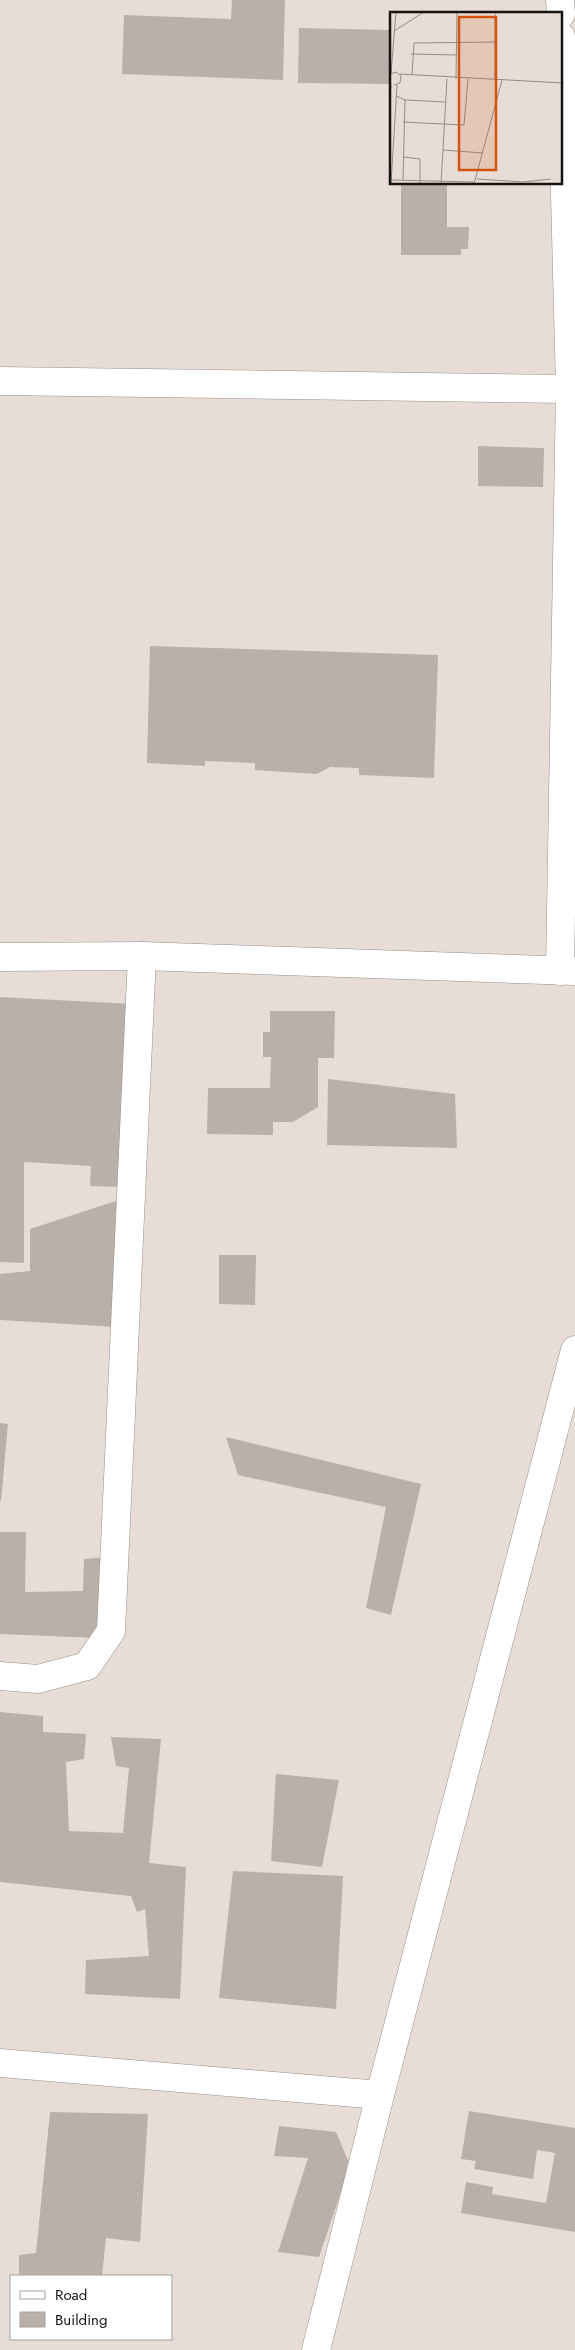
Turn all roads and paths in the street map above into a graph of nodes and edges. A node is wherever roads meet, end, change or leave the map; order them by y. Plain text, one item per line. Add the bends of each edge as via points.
1 (562, 76) edge
2 (0, 381) edge
3 (570, 389) junction
4 (142, 956) junction
5 (0, 957) edge
6 (568, 971) edge
7 (575, 1350) edge
8 (0, 1676) edge
9 (0, 2063) edge
10 (380, 2095) junction
11 (316, 2350) edge

1 - 3 street
2 - 3 street
3 - 6 street
4 - 5 street
4 - 6 street
4 - 8 street via 111,1631 86,1666 38,1679
7 - 10 street
9 - 10 street
10 - 11 street

